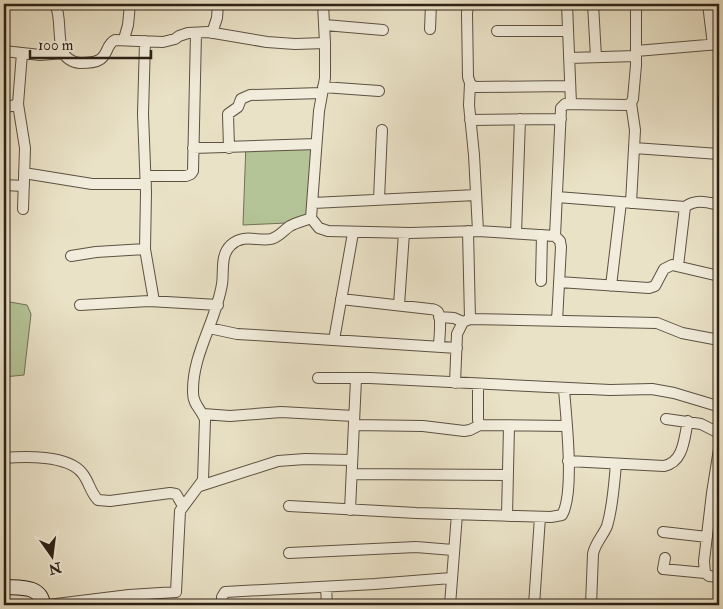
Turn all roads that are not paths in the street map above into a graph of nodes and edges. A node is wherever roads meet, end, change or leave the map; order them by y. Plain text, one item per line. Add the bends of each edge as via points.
1 (55, 4) edge
2 (130, 4) edge
3 (218, 4) edge
4 (323, 4) edge
5 (431, 4) edge
6 (471, 4) edge
7 (567, 4) edge
8 (593, 4) edge
9 (636, 4) edge
10 (708, 4) edge
11 (325, 25) junction
12 (430, 29) dead end
13 (383, 30) dead end
14 (498, 31) dead end
15 (568, 31) junction
16 (196, 33) junction
17 (212, 33) junction
18 (124, 39) junction
19 (145, 40) junction
20 (325, 43) junction
21 (716, 45) edge
22 (4, 51) edge
23 (22, 53) junction
24 (63, 53) junction
25 (636, 54) junction
26 (596, 57) junction
27 (569, 58) junction
28 (470, 83) junction
29 (570, 86) junction
30 (322, 90) junction
31 (379, 91) dead end
32 (631, 103) junction
33 (18, 104) junction
34 (571, 104) junction
35 (4, 108) edge
36 (561, 118) junction
37 (520, 119) junction
38 (470, 120) junction
39 (382, 130) dead end
40 (316, 144) junction
41 (193, 148) junction
42 (229, 148) junction
43 (634, 148) junction
44 (719, 154) edge
45 (24, 173) junction
46 (146, 180) junction
47 (4, 185) edge
48 (24, 186) junction
49 (476, 195) junction
50 (557, 197) junction
51 (379, 199) junction
52 (313, 203) junction
53 (626, 203) junction
54 (719, 204) edge
55 (685, 207) junction
56 (23, 209) dead end
57 (311, 218) junction
58 (473, 231) junction
59 (353, 233) junction
60 (404, 233) junction
61 (516, 233) junction
62 (542, 235) junction
63 (555, 236) junction
64 (145, 249) junction
65 (71, 256) dead end
66 (678, 266) junction
67 (719, 276) edge
68 (541, 281) dead end
69 (559, 282) junction
70 (611, 286) junction
71 (341, 299) junction
72 (154, 301) junction
73 (80, 305) dead end
74 (218, 305) junction
75 (398, 305) junction
76 (440, 317) junction
77 (466, 320) junction
78 (556, 321) junction
79 (209, 328) junction
80 (334, 340) junction
81 (719, 340) edge
82 (439, 347) junction
83 (457, 348) junction
84 (318, 378) dead end
85 (356, 379) junction
86 (456, 383) junction
87 (478, 384) junction
88 (564, 389) junction
89 (714, 405) dead end
90 (203, 414) junction
91 (666, 419) dead end
92 (354, 421) junction
93 (688, 422) junction
94 (480, 425) junction
95 (509, 426) junction
96 (566, 426) junction
97 (714, 430) edge
98 (719, 449) edge
99 (4, 458) edge
100 (352, 460) junction
101 (568, 461) junction
102 (616, 464) junction
103 (352, 474) junction
104 (508, 474) junction
105 (716, 482) edge
106 (200, 486) junction
107 (183, 506) junction
108 (289, 506) dead end
109 (350, 510) junction
110 (457, 514) junction
111 (508, 516) junction
112 (540, 517) junction
113 (663, 532) dead end
114 (707, 537) junction
115 (453, 550) junction
116 (289, 553) dead end
117 (665, 558) dead end
118 (705, 573) junction
119 (719, 577) edge
120 (451, 578) junction
121 (4, 587) edge
122 (326, 587) junction
123 (129, 600) edge
124 (42, 605) edge
125 (48, 605) edge
126 (222, 605) edge
127 (327, 605) edge
128 (450, 605) edge
129 (534, 605) edge
130 (591, 605) edge

1 - 24 street
2 - 18 street
3 - 17 street
4 - 11 street
5 - 12 street
6 - 28 street via 467,13
7 - 15 street
8 - 26 street
9 - 25 street
10 - 21 street
11 - 13 street
11 - 20 street
14 - 15 street
15 - 27 street
16 - 17 street
16 - 19 street via 170,41
16 - 41 street
17 - 20 street via 267,42
18 - 19 street
18 - 24 street via 110,42 103,57 93,62 74,62
19 - 46 street via 143,138
20 - 30 street
21 - 25 street
22 - 23 street
23 - 24 street
23 - 33 street
25 - 26 street
25 - 32 street
26 - 27 street
27 - 29 street
28 - 29 street via 479,88
28 - 38 street
29 - 34 street
30 - 31 street
30 - 40 street
30 - 42 street via 244,96 238,108 228,114
32 - 34 street
32 - 43 street via 635,118
33 - 35 street
33 - 45 street via 25,148
34 - 36 street via 563,106
36 - 37 street
36 - 50 street
37 - 38 street
37 - 61 street
38 - 49 street
39 - 51 street
40 - 42 street
40 - 52 street
41 - 42 street
41 - 46 street via 191,174
43 - 44 street
43 - 53 street
45 - 46 street via 92,184
45 - 48 street
46 - 64 street
47 - 48 street
48 - 56 street
49 - 51 street
49 - 58 street
50 - 53 street
50 - 63 street
51 - 52 street
52 - 57 street
53 - 55 street
53 - 70 street
54 - 55 street via 691,202
55 - 66 street
57 - 59 street via 319,228
57 - 74 street via 290,226 275,238 242,239 233,243 224,257
58 - 60 street
58 - 61 street
58 - 77 street
59 - 60 street
59 - 71 street
60 - 75 street
61 - 62 street
62 - 63 street
62 - 68 street
63 - 69 street via 561,247
64 - 65 street
64 - 72 street
66 - 67 street
66 - 70 street via 668,266 655,286 649,288
69 - 70 street
69 - 78 street
71 - 75 street
71 - 80 street
72 - 73 street
72 - 74 street
74 - 79 street
75 - 76 street via 430,308
76 - 77 street
76 - 82 street
77 - 78 street
77 - 83 street via 458,334
78 - 81 street via 658,323 682,333
79 - 80 street via 237,334
79 - 90 street via 198,354 193,382 195,404
80 - 82 street
82 - 83 street
83 - 86 street
84 - 85 street
85 - 86 street
85 - 92 street
86 - 87 street
87 - 88 street
87 - 94 street
88 - 89 street via 674,392
88 - 96 street
90 - 92 street via 230,416 281,412
90 - 106 street via 206,426 205,471
91 - 93 street
92 - 94 street via 464,431
92 - 100 street
93 - 97 street
93 - 102 street via 680,456 671,465
94 - 95 street
95 - 96 street
95 - 104 street
96 - 101 street
98 - 105 street
99 - 107 street via 66,462 81,472 98,500 170,493 176,494
100 - 103 street
100 - 106 street via 278,462
101 - 102 street
101 - 112 street via 562,515
102 - 130 street via 607,524 593,554
103 - 104 street
103 - 109 street
104 - 111 street
105 - 114 street
106 - 107 street
107 - 123 street via 179,517 176,592
108 - 109 street
109 - 110 street
110 - 111 street
110 - 115 street
111 - 112 street
112 - 129 street
113 - 114 street
114 - 118 street
115 - 116 street via 416,547
115 - 120 street
117 - 118 street via 663,569
118 - 119 street
120 - 122 street
120 - 128 street
121 - 124 street via 35,590
122 - 126 street via 225,592
122 - 127 street
123 - 125 street

